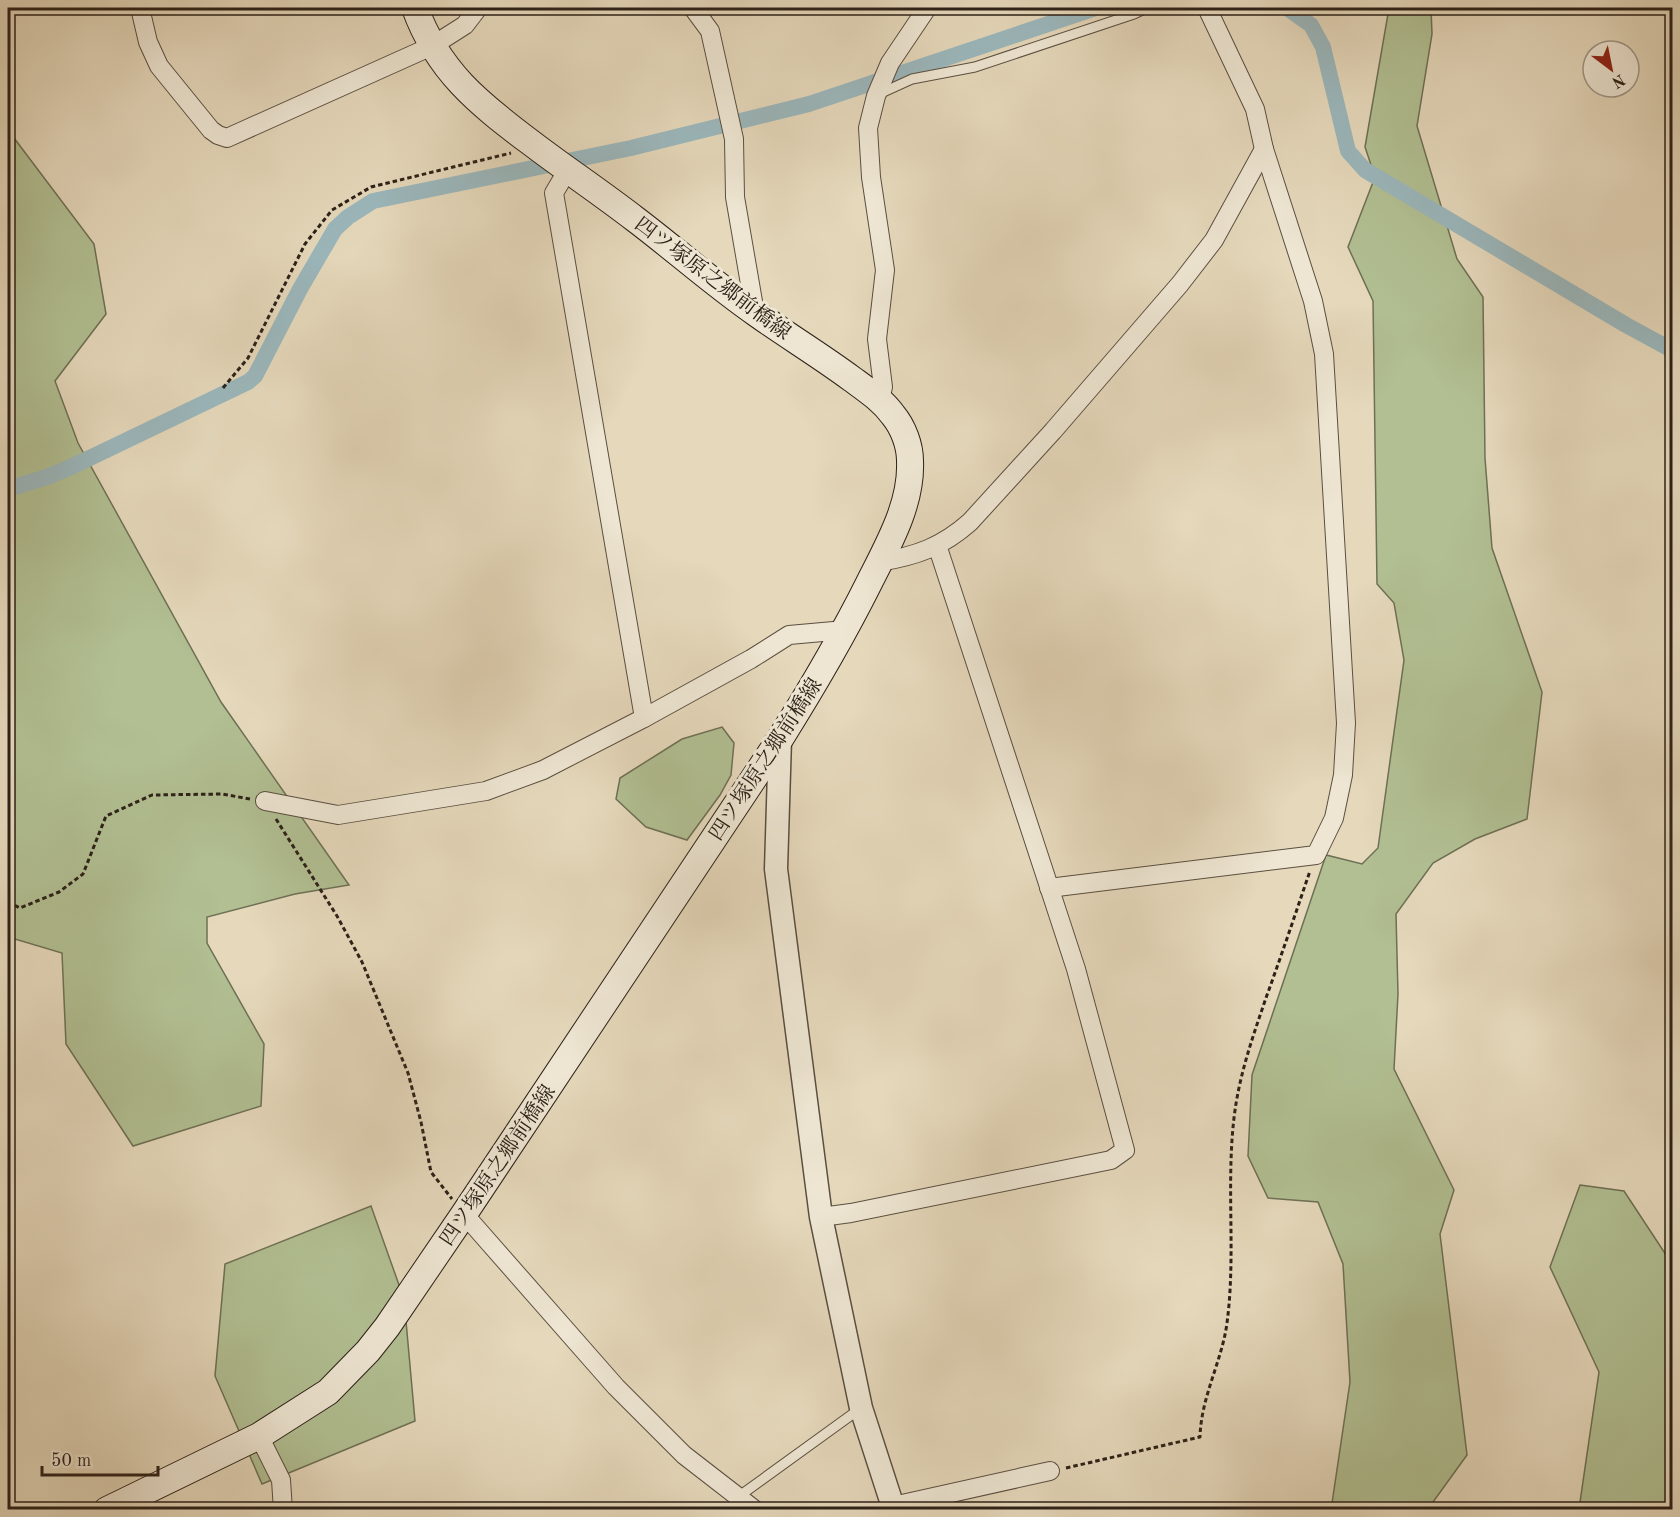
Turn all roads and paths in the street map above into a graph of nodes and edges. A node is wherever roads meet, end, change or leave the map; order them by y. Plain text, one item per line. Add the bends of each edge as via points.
1 (140, 8) edge
2 (415, 8) edge
3 (478, 8) edge
4 (693, 8) edge
5 (927, 8) edge
6 (1147, 8) edge
7 (1207, 8) edge
8 (432, 46) junction
9 (876, 96) junction
10 (1264, 149) junction
11 (553, 160) junction
12 (755, 313) junction
13 (222, 388) dead end
14 (880, 399) junction
15 (937, 545) junction
16 (879, 562) junction
17 (845, 630) junction
18 (644, 718) junction
19 (780, 739) junction
20 (265, 801) junction
21 (1316, 855) junction
22 (1049, 888) junction
23 (8, 902) edge
24 (465, 1214) junction
25 (821, 1217) junction
26 (861, 1408) junction
27 (259, 1436) junction
28 (1050, 1471) joint
29 (738, 1497) junction
30 (894, 1508) edge
31 (107, 1509) edge
32 (284, 1509) edge
33 (755, 1509) edge

1 - 8 street via 159,66 211,130 227,138
2 - 8 main road, 四ツ塚原之郷前橋線
3 - 8 street via 465,25
4 - 12 street via 710,31 734,139 735,197
5 - 9 street via 890,63
6 - 9 lane via 975,67 912,79
7 - 10 street via 1255,109
8 - 11 main road, 四ツ塚原之郷前橋線 via 472,97
9 - 14 street via 868,128 885,270 877,339 883,387
10 - 15 street via 1214,240 1180,284 970,522
10 - 21 street via 1313,301 1324,354 1346,723 1334,818
11 - 12 main road, 四ツ塚原之郷前橋線
11 - 13 path via 371,187 332,210 305,244 248,358
11 - 18 street via 554,193
12 - 14 main road, 四ツ塚原之郷前橋線
14 - 16 main road, 四ツ塚原之郷前橋線 via 906,439 910,461 908,495
15 - 16 street via 911,557
15 - 22 street
16 - 17 main road, 四ツ塚原之郷前橋線
17 - 18 street via 789,635
17 - 19 main road, 四ツ塚原之郷前橋線
18 - 20 street via 543,770 486,790 338,815
19 - 24 main road, 四ツ塚原之郷前橋線
19 - 25 street via 776,870
20 - 23 path via 222,794 152,795 106,816 83,874 59,892 21,908
20 - 24 path via 362,962 408,1073 431,1172
21 - 22 street
21 - 28 path via 1244,1065 1234,1118 1227,1325 1200,1424 1200,1437
22 - 25 street via 1076,969 1125,1150 1111,1160
24 - 27 main road, 四ツ塚原之郷前橋線 via 369,1351 328,1392
24 - 29 street via 616,1387 684,1455
25 - 26 street
26 - 29 lane
26 - 30 street
27 - 31 main road, 四ツ塚原之郷前橋線
27 - 32 street via 281,1480
28 - 30 street
29 - 33 street

